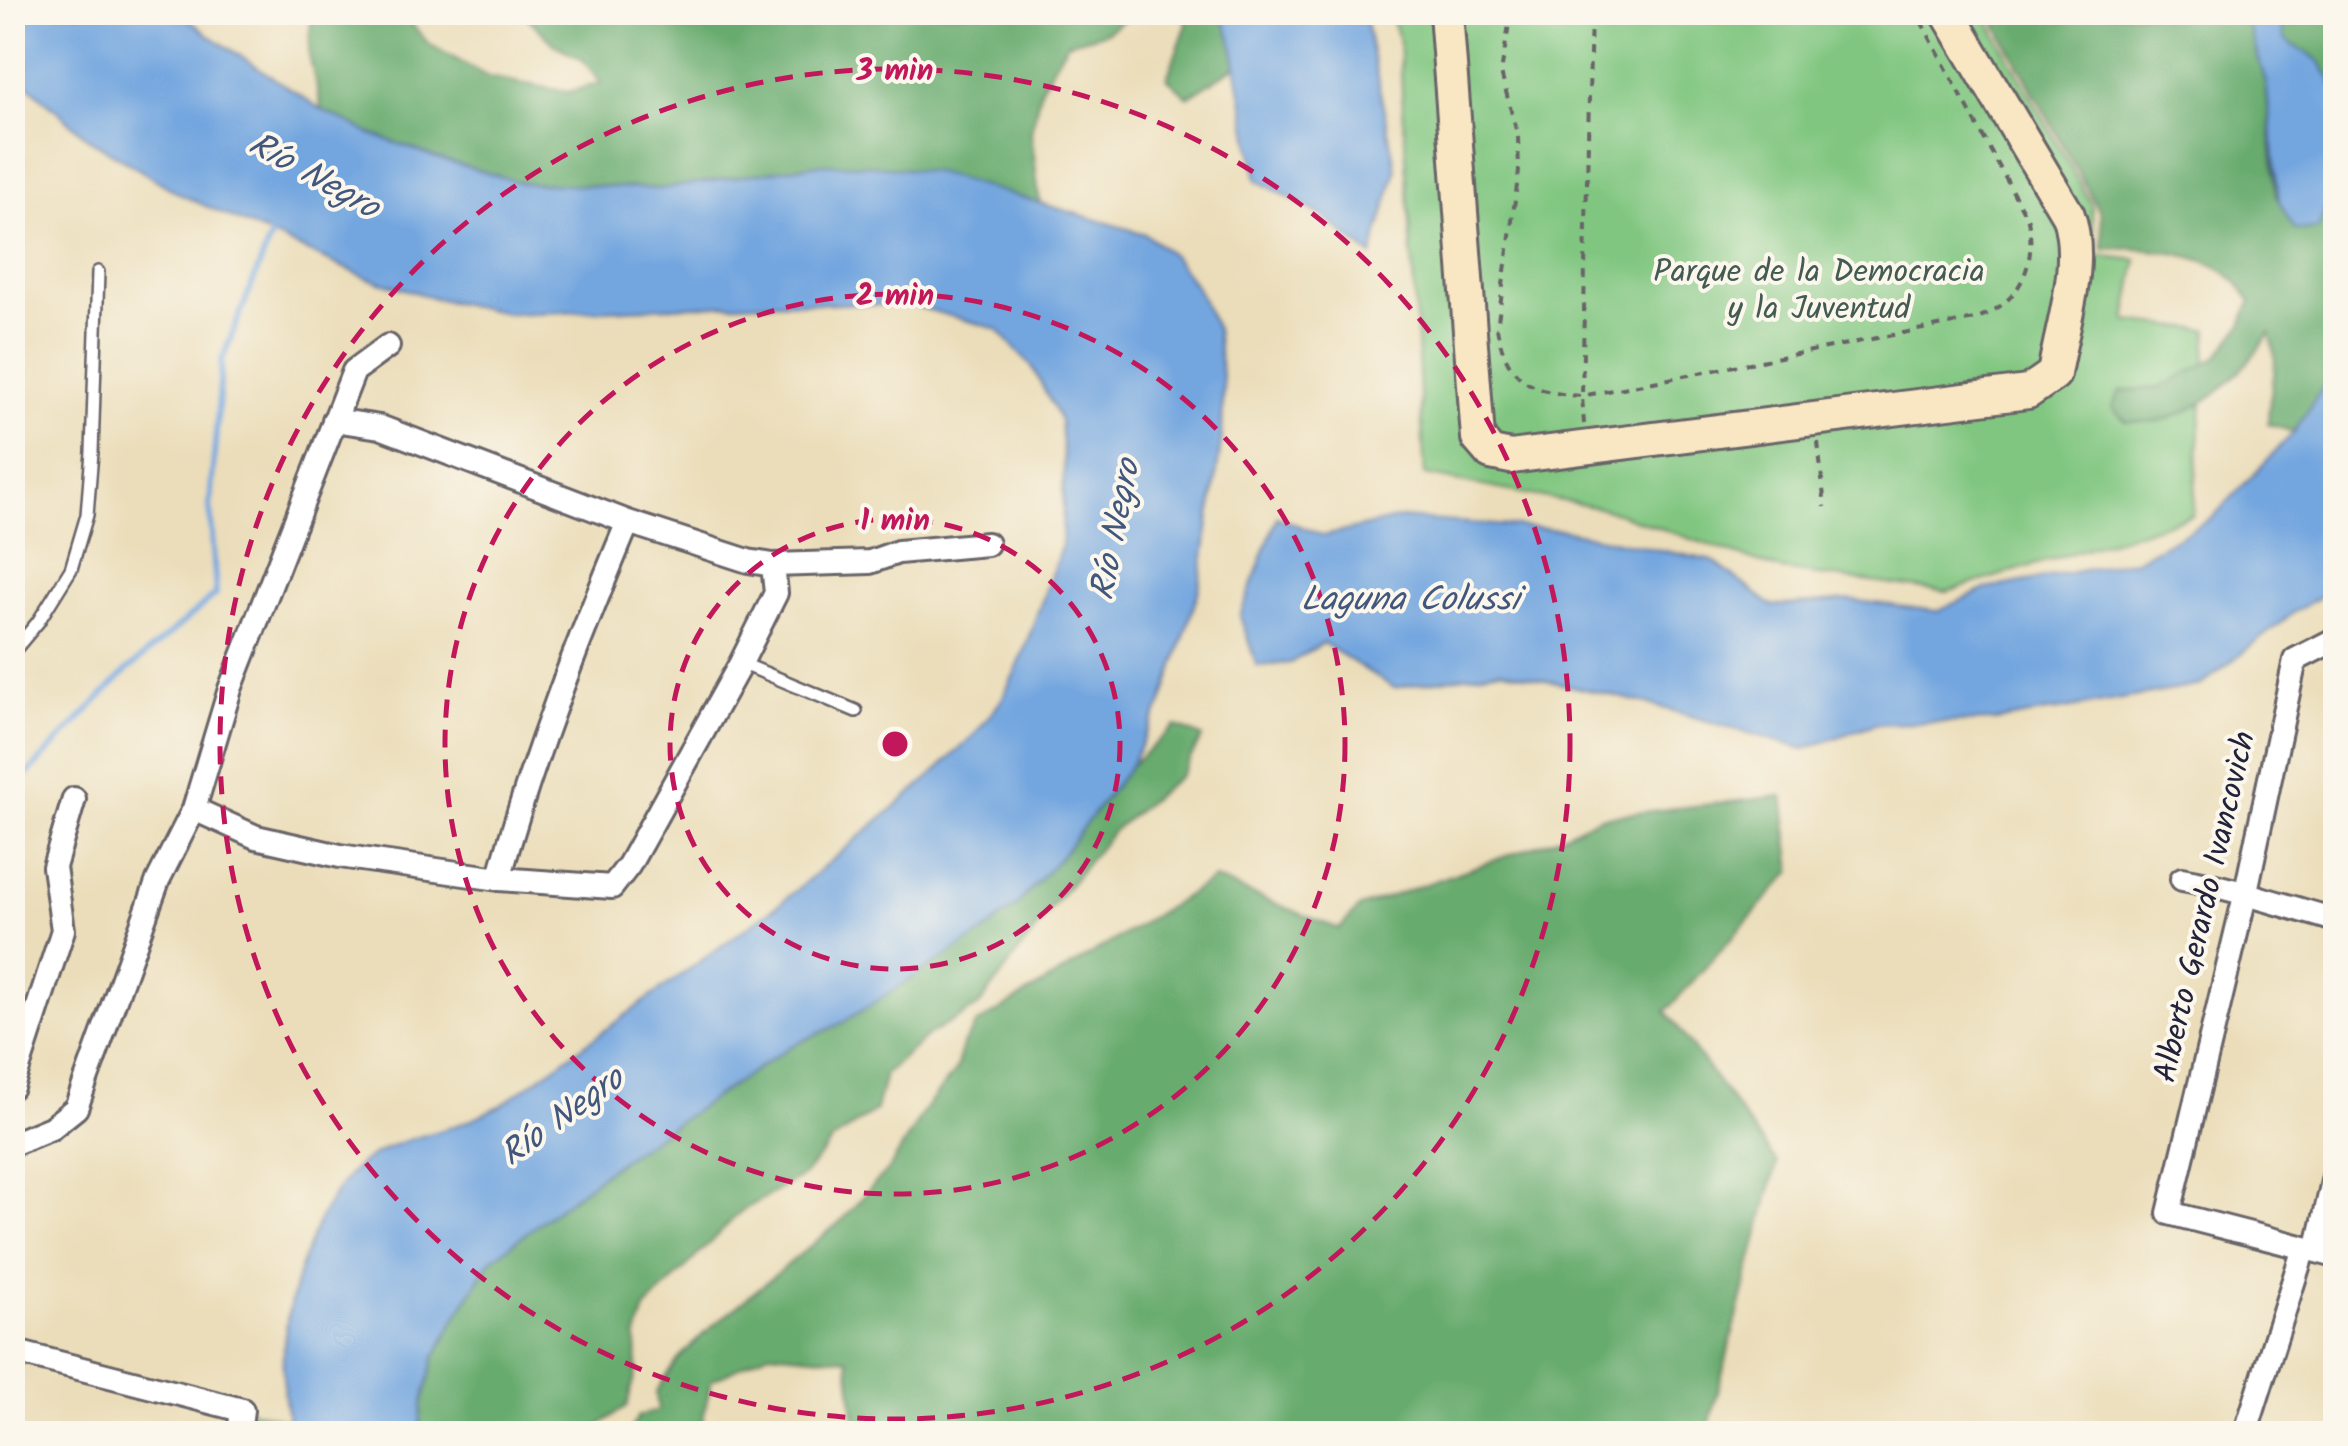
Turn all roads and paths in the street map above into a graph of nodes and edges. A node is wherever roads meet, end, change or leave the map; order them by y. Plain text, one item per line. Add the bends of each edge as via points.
1 (1446, 12) edge
2 (1511, 12) edge
3 (1591, 12) edge
4 (1916, 12) edge
5 (1947, 12) edge
6 (98, 272) dead end
7 (388, 346) dead end
8 (1582, 396) junction
9 (1815, 416) junction
10 (334, 420) junction
11 (1586, 448) junction
12 (1825, 507) dead end
13 (628, 522) junction
14 (986, 544) dead end
15 (772, 565) junction
16 (2336, 639) edge
17 (12, 652) edge
18 (742, 664) junction
19 (856, 711) dead end
20 (74, 799) dead end
21 (194, 808) junction
22 (500, 879) junction
23 (2182, 879) dead end
24 (2245, 896) junction
25 (2336, 920) edge
26 (12, 1087) edge
27 (12, 1144) edge
28 (2336, 1168) edge
29 (2319, 1252) edge
30 (12, 1351) edge
31 (240, 1422) edge
32 (2248, 1425) dead end

1 - 11 street via 1478,438 1492,453 1511,457
2 - 8 path via 1500,73 1518,136 1519,171 1496,328 1501,353 1526,383 1550,394
3 - 8 path
4 - 8 path via 2028,220 2030,252 2016,292 1986,316
5 - 9 street via 2074,230 2054,374 2028,392
6 - 17 lane via 87,515 71,569
7 - 10 street via 354,371
8 - 11 path
9 - 11 street
9 - 12 path
10 - 13 street via 398,433
10 - 21 street via 230,689
13 - 15 street
13 - 22 street via 518,808
14 - 15 street via 898,552 870,562
15 - 18 street via 776,593
16 - 24 street, Alberto Gerardo Ivancovich via 2295,660
18 - 19 lane
18 - 22 street via 612,887
20 - 26 street via 54,867 63,930
21 - 22 street via 256,837
21 - 27 street via 158,880 76,1108 51,1128
23 - 24 street
24 - 25 street
24 - 29 street, Alberto Gerardo Ivancovich via 2169,1213
28 - 29 street
29 - 32 street
30 - 31 street

